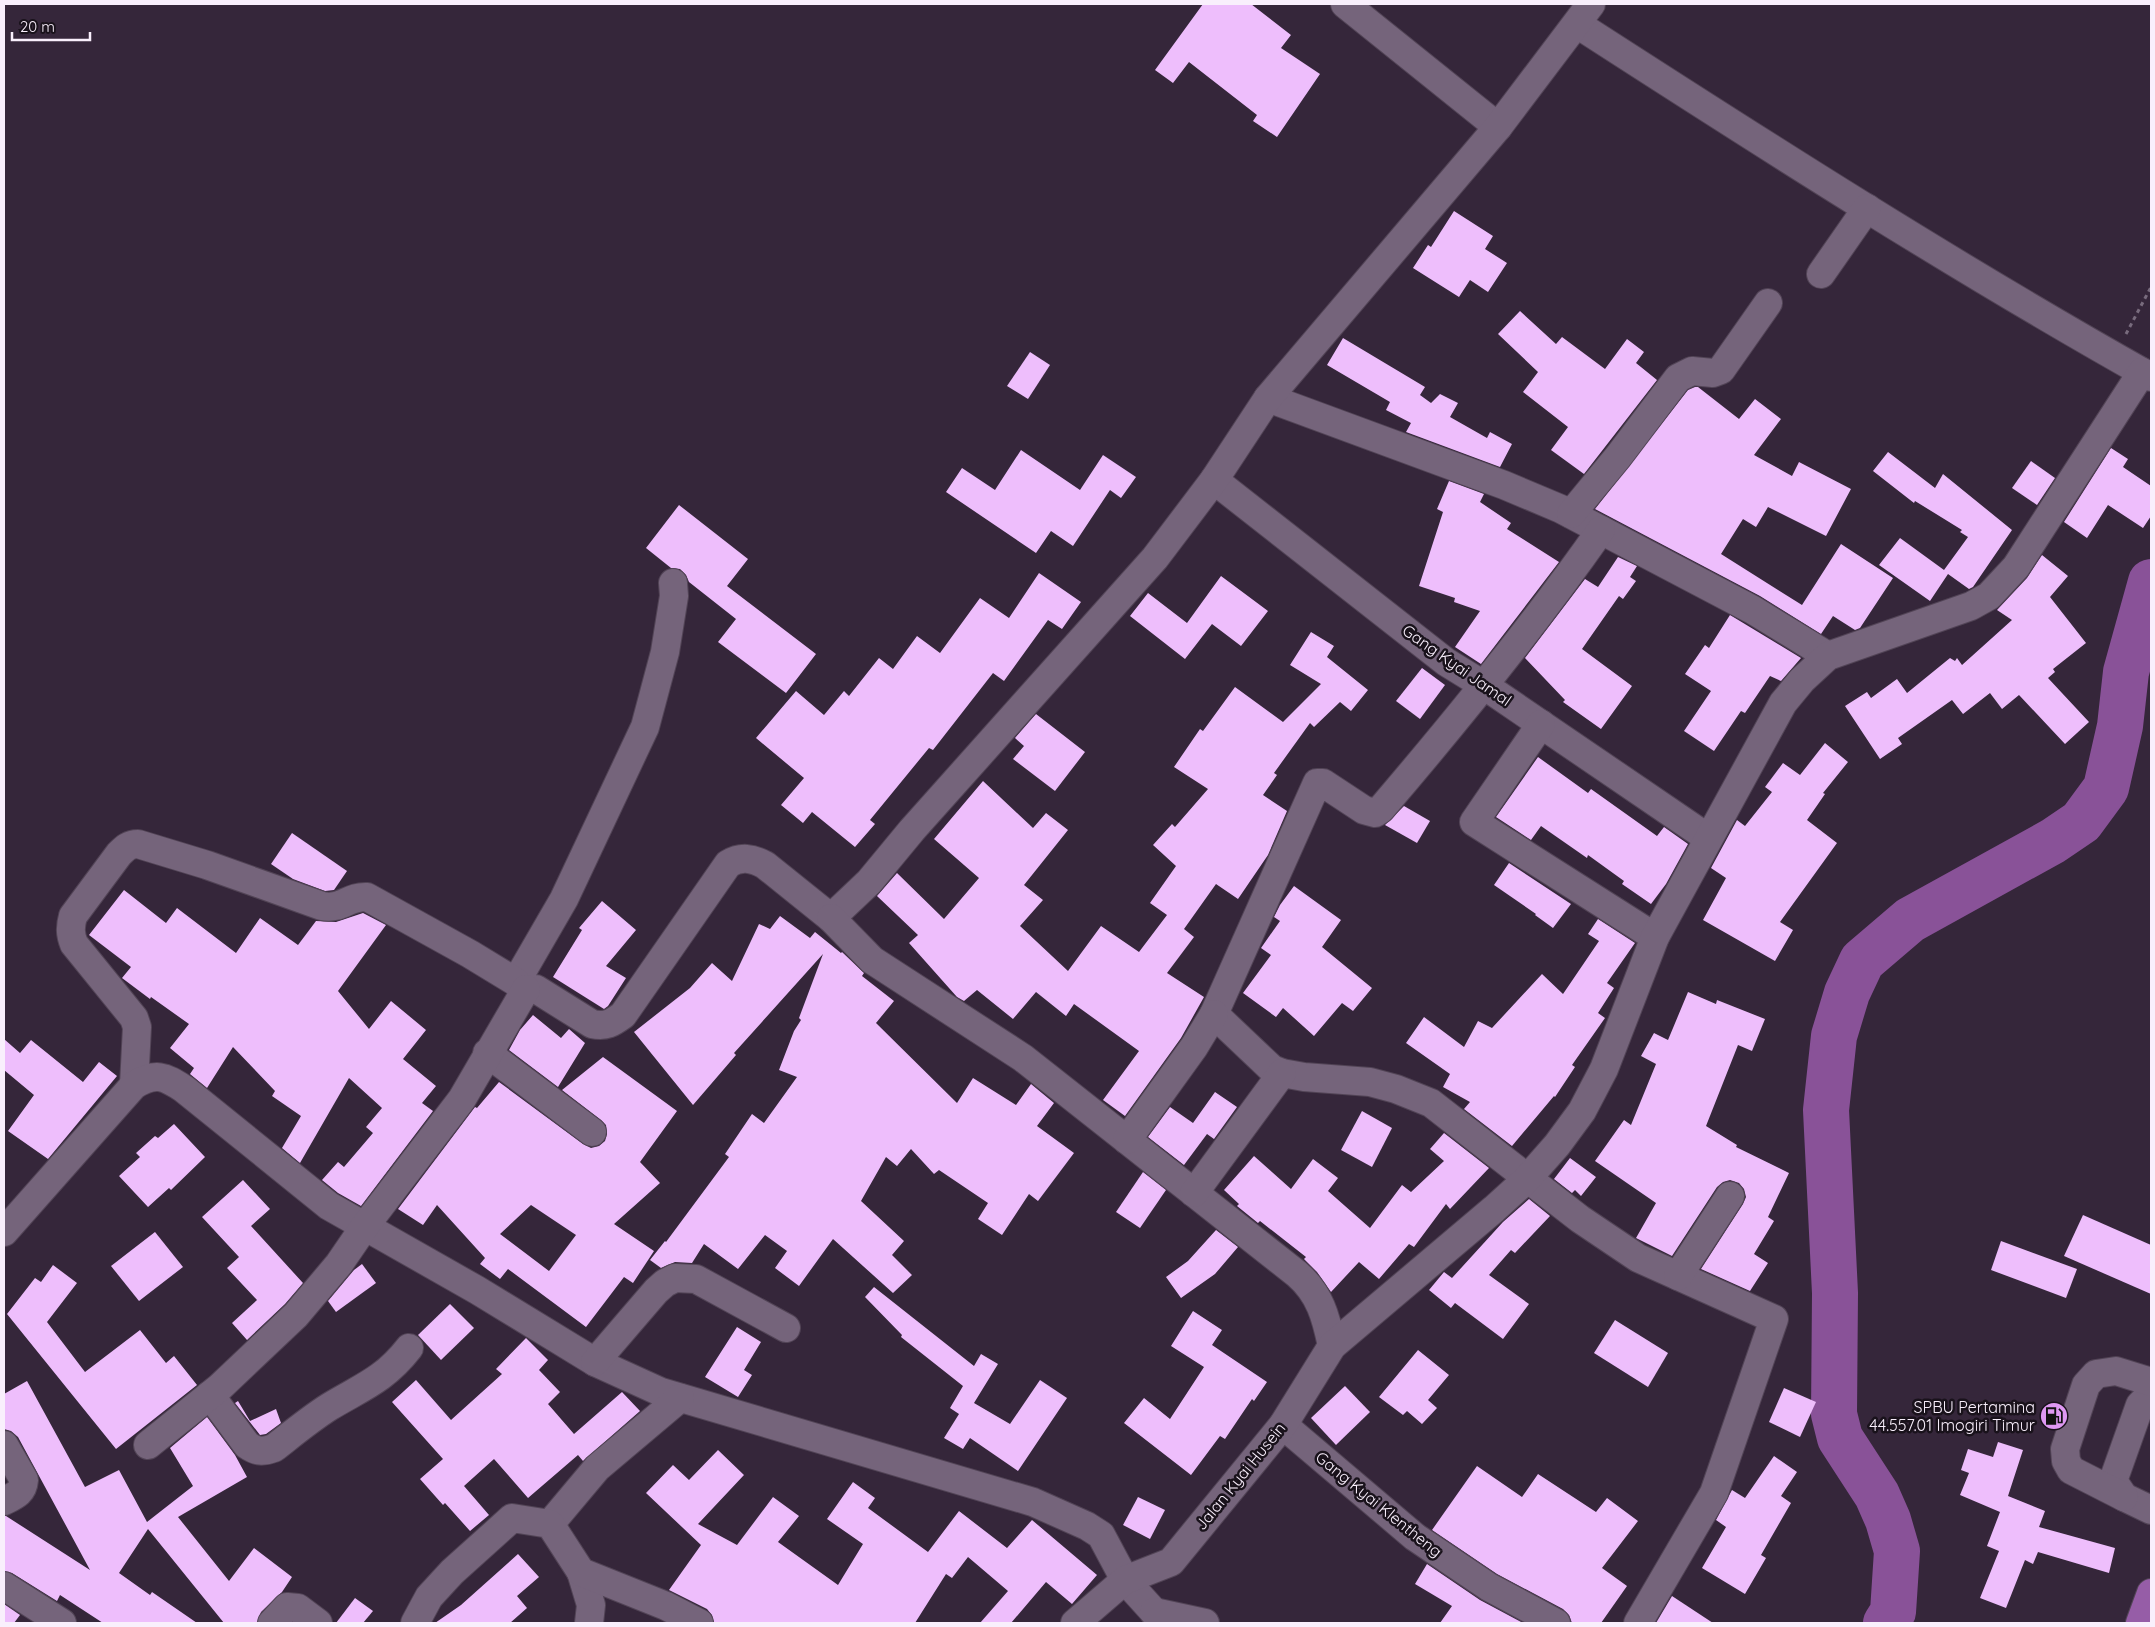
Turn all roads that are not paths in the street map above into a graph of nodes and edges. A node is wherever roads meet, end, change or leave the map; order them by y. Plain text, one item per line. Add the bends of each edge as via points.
1 (1345, 4) edge
2 (1584, 14) edge
3 (1498, 128) junction
4 (1867, 208) junction
5 (1821, 274) dead end
6 (1768, 302) dead end
7 (2147, 375) edge
8 (1268, 398) junction
9 (1214, 480) junction
10 (1571, 514) junction
11 (1601, 530) junction
12 (673, 583) dead end
13 (1828, 656) junction
14 (1485, 686) junction
15 (1541, 724) junction
16 (1708, 838) junction
17 (831, 918) junction
18 (1655, 937) junction
19 (521, 986) junction
20 (1214, 1014) junction
21 (487, 1054) junction
22 (1282, 1073) junction
23 (134, 1084) junction
24 (592, 1132) dead end
25 (1127, 1140) junction
26 (1526, 1179) junction
27 (1194, 1193) junction
28 (1730, 1196) dead end
29 (365, 1226) junction
30 (4, 1232) edge
31 (1678, 1276) junction
32 (786, 1328) dead end
33 (1332, 1346) junction
34 (409, 1348) dead end
35 (595, 1362) junction
36 (2151, 1382) edge
37 (2151, 1394) edge
38 (210, 1395) junction
39 (680, 1398) junction
40 (1283, 1425) junction
41 (4, 1445) edge
42 (148, 1445) dead end
43 (2124, 1497) junction
44 (4, 1501) edge
45 (2151, 1510) edge
46 (550, 1524) junction
47 (581, 1572) junction
48 (1125, 1580) junction
49 (4, 1586) edge
50 (2151, 1593) edge
51 (1161, 1618) edge
52 (62, 1623) edge
53 (272, 1623) edge
54 (318, 1623) edge
55 (415, 1623) edge
56 (589, 1623) edge
57 (698, 1623) edge
58 (1075, 1623) edge
59 (1205, 1623) edge
60 (1556, 1623) edge
61 (1638, 1623) edge
62 (2140, 1623) edge

1 - 3 street
2 - 3 street
2 - 4 street via 1768,148
3 - 8 street
4 - 5 street
4 - 7 street
6 - 10 street via 1721,370 1713,373 1692,370 1678,378
7 - 13 street via 2016,567 1989,596 1971,606
8 - 9 street
8 - 10 street via 1504,485
9 - 14 street, Gang Kyai Jamal via 1446,662
9 - 17 street via 1155,558 869,882
10 - 11 street
11 - 13 street via 1753,610
11 - 14 street
12 - 19 street via 665,652 645,727
13 - 16 street, Jalan Kyai Husein via 1783,702
14 - 15 street, Gang Kyai Jamal
14 - 20 street via 1381,810 1375,813 1364,810 1323,783 1317,783
15 - 16 street, Gang Kyai Jamal
15 - 18 street via 1474,822
16 - 18 street, Jalan Kyai Husein
17 - 19 street via 765,865 755,860 736,859 728,864 623,1015 609,1025 592,1024 536,989
17 - 25 street via 872,960 1023,1058
18 - 26 street, Jalan Kyai Husein via 1604,1069 1582,1111
19 - 21 street
19 - 23 street via 367,897 351,899 330,908 207,864 132,844 119,854 73,916 70,925 74,944 134,1018 137,1027
20 - 22 street via 1263,1062
20 - 25 street
21 - 24 street
21 - 29 street via 462,1099
22 - 26 street via 1370,1082 1430,1103
22 - 27 street
23 - 29 street via 157,1076 184,1089 329,1206
23 - 30 street
25 - 27 street
26 - 31 street via 1638,1258
26 - 33 street, Jalan Kyai Husein
27 - 33 street via 1308,1284 1325,1314
28 - 31 street
29 - 35 street
29 - 38 street via 339,1264 296,1314
31 - 61 street via 1774,1319 1714,1493
32 - 35 street via 696,1279 675,1278 656,1291
33 - 40 street, Jalan Kyai Husein
34 - 38 street via 382,1377 329,1407 264,1452 247,1445
35 - 39 street
36 - 43 street via 2116,1371 2096,1374 2086,1385 2065,1449 2071,1470
37 - 43 street via 2140,1405 2115,1471 2113,1481
38 - 42 street
39 - 46 street via 597,1468
39 - 48 street via 1033,1502 1101,1535
40 - 48 street, Jalan Kyai Husein via 1171,1562
40 - 60 street, Gang Kyai Klentheng via 1415,1537 1489,1587
41 - 44 street via 24,1480 19,1494
43 - 45 street
46 - 47 street
46 - 55 street via 512,1518 452,1572 429,1598
47 - 56 street via 591,1605
47 - 57 street via 666,1606
48 - 51 street
48 - 58 street, Jalan Kyai Husein
49 - 52 street
50 - 62 main road
51 - 59 street
53 - 54 street via 287,1607 298,1608

